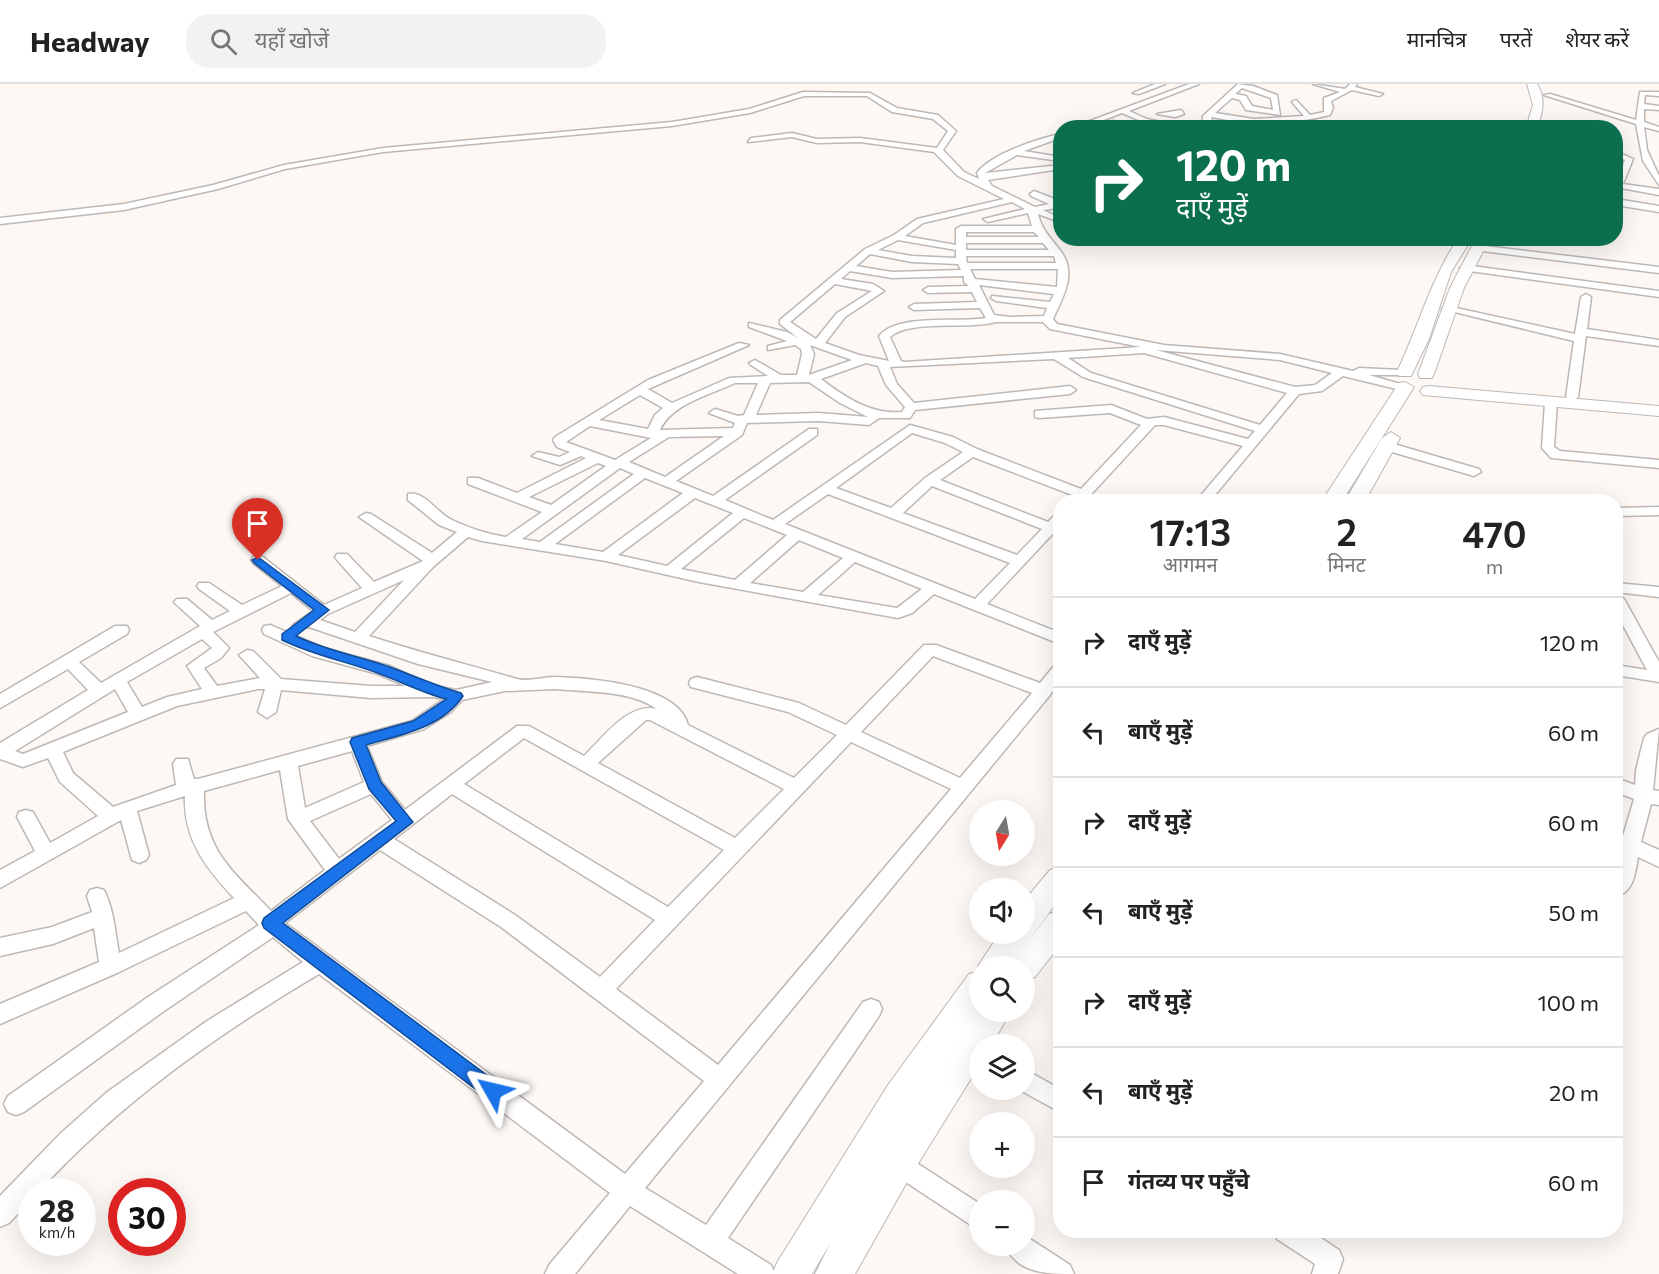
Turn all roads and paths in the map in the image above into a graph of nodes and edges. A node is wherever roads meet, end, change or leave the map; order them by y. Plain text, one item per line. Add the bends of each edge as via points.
1 (1162, 84) edge
2 (1316, 84) edge
3 (1366, 84) edge
4 (1532, 84) edge
5 (1541, 84) edge
6 (1637, 84) edge
7 (1241, 85) edge
8 (1192, 86) edge
9 (1350, 88) edge
10 (1203, 91) dead end
11 (1642, 93) junction
12 (1659, 94) edge
13 (1229, 95) junction
14 (1548, 95) junction
15 (1131, 96) dead end
16 (1323, 96) dead end
17 (1170, 98) junction
18 (1296, 102) dead end
19 (1330, 103) junction
20 (1340, 105) dead end
21 (1103, 106) dead end
22 (1641, 106) junction
23 (1659, 108) edge
24 (1121, 110) junction
25 (1181, 112) dead end
26 (1161, 114) junction
27 (1210, 114) junction
28 (1326, 116) dead end
29 (1308, 117) junction
30 (1101, 118) junction
31 (1659, 119) edge
32 (1095, 120) edge
33 (1106, 120) edge
34 (1143, 120) edge
35 (1160, 120) edge
36 (1205, 120) edge
37 (1236, 120) edge
38 (1290, 120) edge
39 (1534, 120) edge
40 (1544, 120) edge
41 (1640, 120) junction
42 (1659, 129) edge
43 (1053, 138) edge
44 (751, 140) dead end
45 (1044, 141) junction
46 (1053, 144) edge
47 (939, 151) junction
48 (1016, 152) junction
49 (1623, 156) edge
50 (1053, 161) edge
51 (1053, 164) edge
52 (1646, 164) junction
53 (1659, 166) edge
54 (1623, 167) edge
55 (983, 181) junction
56 (1659, 182) edge
57 (1623, 188) edge
58 (1659, 192) edge
59 (1034, 194) dead end
60 (1010, 200) junction
61 (1053, 201) edge
62 (1623, 204) edge
63 (1053, 206) edge
64 (1659, 209) edge
65 (1032, 210) junction
66 (935, 218) junction
67 (1053, 218) edge
68 (988, 219) dead end
69 (0, 221) edge
70 (961, 229) junction
71 (1037, 229) junction
72 (897, 237) junction
73 (1047, 240) junction
74 (1471, 246) edge
75 (1473, 246) edge
76 (1501, 246) edge
77 (868, 251) junction
78 (1056, 253) junction
79 (965, 265) junction
80 (1062, 267) junction
81 (849, 268) junction
82 (1465, 268) junction
83 (1659, 270) edge
84 (834, 281) junction
85 (928, 290) dead end
86 (1059, 292) junction
87 (1659, 294) edge
88 (1586, 297) dead end
89 (996, 298) dead end
90 (983, 305) junction
91 (1053, 306) junction
92 (914, 307) dead end
93 (1447, 309) junction
94 (1001, 320) junction
95 (1051, 323) junction
96 (753, 325) dead end
97 (1582, 335) junction
98 (798, 341) junction
99 (819, 343) junction
100 (1659, 343) edge
101 (743, 345) dead end
102 (1127, 346) junction
103 (772, 348) dead end
104 (1164, 348) junction
105 (1144, 350) junction
106 (1073, 355) junction
107 (1057, 356) junction
108 (862, 361) junction
109 (755, 363) dead end
110 (883, 364) junction
111 (897, 365) junction
112 (1346, 372) junction
113 (807, 378) junction
114 (770, 379) junction
115 (1418, 381) junction
116 (639, 389) junction
117 (1070, 390) dead end
118 (1295, 391) junction
119 (1572, 398) junction
120 (1551, 402) junction
121 (1659, 405) edge
122 (911, 407) junction
123 (671, 408) junction
124 (1659, 411) edge
125 (876, 412) junction
126 (715, 413) dead end
127 (1039, 414) dead end
128 (589, 422) junction
129 (742, 423) junction
130 (1149, 424) junction
131 (813, 432) dead end
132 (658, 434) junction
133 (1257, 436) junction
134 (1387, 446) junction
135 (582, 451) junction
136 (972, 452) junction
137 (538, 456) dead end
138 (597, 458) junction
139 (618, 464) junction
140 (1659, 464) edge
141 (1474, 472) dead end
142 (644, 473) junction
143 (473, 481) dead end
144 (667, 481) junction
145 (930, 482) junction
146 (826, 489) junction
147 (694, 492) junction
148 (1073, 494) edge
149 (1083, 494) edge
150 (1209, 494) edge
151 (1337, 494) edge
152 (1359, 494) edge
153 (412, 497) dead end
154 (517, 498) junction
155 (716, 500) junction
156 (553, 511) junction
157 (1659, 511) edge
158 (743, 512) junction
159 (1623, 512) edge
160 (894, 514) junction
161 (366, 517) dead end
162 (1053, 522) edge
163 (775, 525) junction
164 (1053, 526) edge
165 (465, 532) junction
166 (797, 534) junction
167 (511, 540) junction
168 (544, 546) junction
169 (853, 556) junction
170 (342, 557) dead end
171 (606, 557) junction
172 (258, 560) dead end
173 (1019, 561) junction
174 (430, 562) junction
175 (670, 571) junction
176 (738, 585) junction
177 (204, 586) dead end
178 (292, 587) junction
179 (932, 588) junction
180 (372, 589) junction
181 (1623, 589) edge
182 (1659, 592) edge
183 (808, 596) junction
184 (182, 602) dead end
185 (977, 606) junction
186 (322, 610) junction
187 (241, 611) junction
188 (1623, 612) edge
189 (306, 621) junction
190 (207, 629) junction
191 (121, 630) dead end
192 (270, 630) dead end
193 (1053, 636) edge
194 (286, 637) junction
195 (357, 639) junction
196 (247, 655) dead end
197 (69, 661) junction
198 (1623, 671) edge
199 (1659, 677) edge
200 (1053, 679) edge
201 (118, 680) junction
202 (275, 683) junction
203 (522, 683) junction
204 (697, 683) dead end
205 (99, 691) junction
206 (433, 691) junction
207 (1044, 691) junction
208 (212, 692) junction
209 (456, 696) junction
210 (0, 702) edge
211 (267, 712) dead end
212 (138, 715) junction
213 (680, 727) junction
214 (849, 734) junction
215 (1659, 735) edge
216 (357, 742) junction
217 (53, 749) junction
218 (0, 752) edge
219 (288, 762) junction
220 (182, 764) dead end
221 (584, 766) junction
222 (374, 785) junction
223 (191, 786) junction
224 (453, 786) junction
225 (963, 787) junction
226 (1623, 787) edge
227 (797, 788) junction
228 (1651, 797) edge
229 (119, 812) junction
230 (26, 817) dead end
231 (297, 819) junction
232 (405, 822) junction
233 (380, 840) junction
234 (1630, 845) junction
235 (738, 849) junction
236 (46, 853) junction
237 (139, 855) dead end
238 (1659, 859) edge
239 (338, 872) junction
240 (0, 880) edge
241 (1623, 881) edge
242 (1053, 887) edge
243 (249, 900) junction
244 (1035, 909) edge
245 (670, 919) junction
246 (272, 924) junction
247 (1053, 932) edge
248 (0, 947) edge
249 (1034, 956) edge
250 (320, 963) junction
251 (110, 967) junction
252 (601, 990) junction
253 (969, 999) edge
254 (871, 1009) dead end
255 (0, 1014) edge
256 (969, 1060) edge
257 (720, 1080) junction
258 (1035, 1086) edge
259 (1053, 1097) edge
260 (16, 1104) dead end
261 (898, 1163) junction
262 (628, 1191) junction
263 (969, 1211) edge
264 (0, 1214) edge
265 (1304, 1238) edge
266 (709, 1243) junction
267 (1034, 1256) edge
268 (558, 1274) edge
269 (762, 1274) edge
270 (791, 1274) edge
271 (834, 1274) edge
272 (1061, 1274) edge
273 (1325, 1274) edge

1 - 15 street
2 - 9 street
3 - 9 street via 1379,90
4 - 39 main road via 1539,106
5 - 14 main road
6 - 11 street
7 - 13 street
7 - 13 street via 1273,91 1276,113 1249,108 1243,98
8 - 10 street
8 - 17 street
9 - 19 street
11 - 12 street
11 - 22 street
13 - 27 street
14 - 40 main road
14 - 41 street via 1607,116
16 - 19 street
17 - 24 street
17 - 26 street via 1156,107
18 - 29 street
19 - 20 street
19 - 28 street via 1333,114
19 - 29 street via 1327,113
21 - 24 street
22 - 23 street
22 - 41 street
24 - 30 street
24 - 34 street
25 - 26 street
26 - 35 street
27 - 36 street
27 - 37 street
29 - 38 street
30 - 32 street
30 - 33 street
31 - 41 street
41 - 42 street
41 - 52 street
43 - 45 street
44 - 47 street via 792,135 817,141 855,140
45 - 46 street
45 - 48 street
47 - 55 street via 956,171
47 - 69 street via 952,131 938,118 895,110 864,93 809,94 705,119 383,150 284,167 215,188 124,207
48 - 50 street
48 - 55 street via 985,168 981,173
49 - 54 street via 1629,159
51 - 55 street
52 - 53 street
52 - 56 street
55 - 60 street
57 - 58 street
59 - 61 street
60 - 65 street
60 - 66 street
62 - 64 street
63 - 65 street
65 - 67 street
65 - 68 street
65 - 71 street
66 - 70 street
66 - 72 street via 920,220
70 - 71 street
70 - 79 street
71 - 73 street
72 - 77 street
72 - 79 street
73 - 78 street
73 - 79 street
74 - 115 main road via 1444,272 1421,339
75 - 82 main road
76 - 83 street
77 - 79 street
77 - 81 street
78 - 79 street via 975,253
78 - 80 street
79 - 80 street
79 - 81 street via 892,275
79 - 85 street
79 - 86 street via 985,282
79 - 90 street
80 - 86 street
81 - 84 street
82 - 87 street
82 - 93 main road
84 - 99 street via 784,322
84 - 99 street via 879,291 841,315
86 - 91 street
88 - 97 street
89 - 91 street
90 - 92 street
90 - 94 street via 990,317
91 - 95 street
93 - 97 street
93 - 115 main road
94 - 95 street via 1026,318
94 - 111 street via 917,325 889,331 884,336
95 - 102 street
95 - 106 street
96 - 98 street
97 - 100 street
97 - 119 street
98 - 103 street
98 - 113 street via 807,351
99 - 108 street
101 - 116 street
102 - 104 street
102 - 105 street
102 - 106 street
104 - 105 street
104 - 112 street via 1281,357
105 - 118 street
106 - 107 street
107 - 111 street
107 - 133 street via 1087,375
108 - 110 street
108 - 113 street
109 - 114 street via 773,371 775,375
110 - 111 street
110 - 122 street via 892,385
112 - 115 street via 1371,381
112 - 118 street via 1318,388
113 - 114 street
113 - 125 street via 842,400
114 - 123 street via 740,378
114 - 129 street
115 - 119 main road
115 - 120 main road
115 - 134 main road
115 - 151 main road
116 - 123 street
116 - 128 street
117 - 122 street
118 - 133 street
119 - 121 main road
120 - 124 main road
120 - 140 street via 1548,448 1556,455
122 - 125 street via 902,416
123 - 132 street via 659,418
125 - 129 street via 869,421 819,417
126 - 129 street
127 - 130 street via 1111,409
128 - 132 street
128 - 135 street via 559,440
129 - 132 street
129 - 144 street
130 - 133 street via 1157,420
130 - 149 street
131 - 155 street
132 - 139 street
133 - 150 street
134 - 141 street
134 - 152 main road
135 - 137 street via 560,460
135 - 138 street
136 - 145 street
136 - 146 street via 949,440 910,429
136 - 148 street
138 - 139 street
138 - 154 street
139 - 142 street
139 - 156 street
142 - 144 street
142 - 168 street
143 - 154 street
144 - 147 street
145 - 160 street
145 - 162 street
146 - 160 street
146 - 163 street
147 - 155 street
147 - 171 street
153 - 165 street via 444,522
154 - 156 street
155 - 158 street
156 - 167 street
157 - 159 street
158 - 163 street
158 - 175 street
160 - 173 street
161 - 174 street
163 - 166 street
164 - 173 street
165 - 167 street
165 - 174 street
166 - 169 street
166 - 176 street
167 - 168 street
168 - 171 street
169 - 179 street
169 - 183 street
170 - 180 street
171 - 175 street
172 - 178 street
173 - 185 street
174 - 180 street
174 - 195 street
175 - 176 street
176 - 183 street
177 - 187 street
178 - 186 street
178 - 187 street
179 - 183 street via 898,613
179 - 185 street
180 - 186 street
181 - 182 street
184 - 190 street
185 - 193 street
186 - 189 street
187 - 190 street
188 - 199 street
189 - 194 street
189 - 195 street
190 - 201 street
190 - 208 street via 221,648 195,666
191 - 197 street
192 - 194 street
194 - 206 street via 318,652 384,670
195 - 203 street via 424,660
196 - 202 street
197 - 205 street
197 - 210 street
198 - 199 street
200 - 207 street
201 - 205 street
201 - 212 street
202 - 206 street via 371,692
202 - 208 street
202 - 211 street
203 - 209 street
203 - 213 street via 622,690 656,700 677,715
204 - 214 street via 779,702
205 - 218 street
206 - 209 street
207 - 214 street via 930,649
207 - 225 street
208 - 212 street
209 - 216 street via 418,725
212 - 217 street
213 - 221 street via 653,714 643,714
213 - 227 street
214 - 225 street
214 - 227 street
215 - 228 street via 1653,738 1645,770
216 - 219 street
216 - 222 street
217 - 218 street via 23,761
217 - 229 street via 66,777
219 - 223 street
219 - 231 street
220 - 223 street
221 - 224 street via 523,730
221 - 235 street
222 - 231 street
222 - 232 street
223 - 229 street
223 - 243 street via 202,843 218,868
224 - 232 street
224 - 245 street
225 - 257 street
226 - 228 street
227 - 235 street
228 - 234 street
229 - 236 street
229 - 237 street
230 - 236 street
231 - 239 street
232 - 233 street
233 - 239 street
233 - 252 street via 508,921
234 - 238 street
234 - 241 street
235 - 245 street
236 - 240 street
239 - 246 street
242 - 244 main road
243 - 246 street
243 - 251 street
245 - 252 street
246 - 250 street
246 - 260 street
247 - 249 main road
248 - 251 street via 53,935 100,906
250 - 262 street
250 - 264 street via 282,984 114,1102
251 - 255 street
252 - 257 street
253 - 270 main road via 900,1096
254 - 266 street
256 - 261 main road
257 - 262 street
258 - 259 street
261 - 263 street
261 - 271 main road
262 - 266 street
262 - 268 street
265 - 273 street via 1330,1259
266 - 269 street
267 - 272 street

